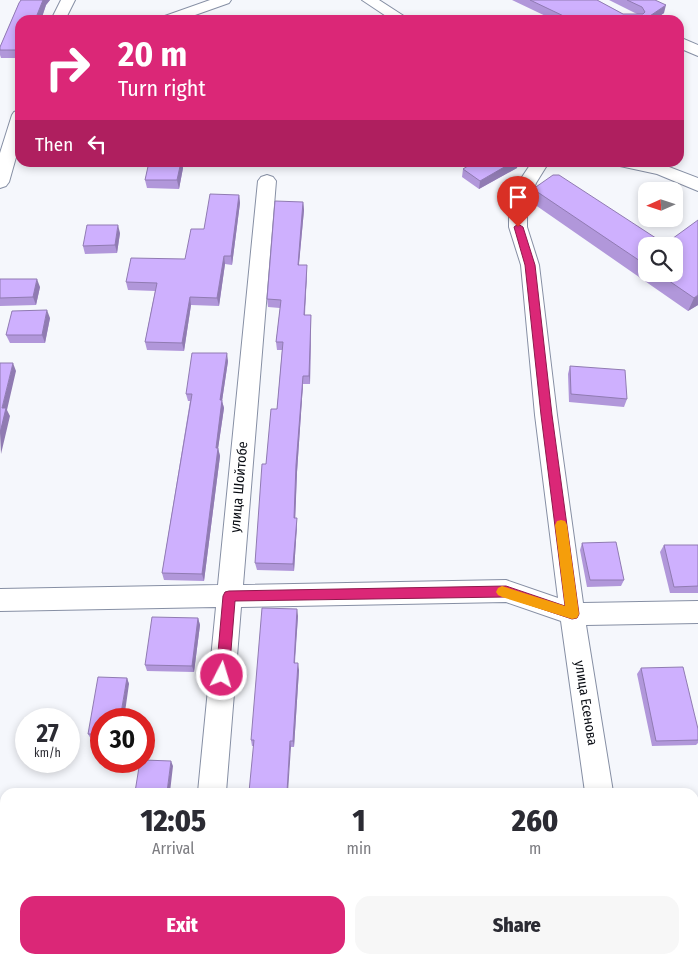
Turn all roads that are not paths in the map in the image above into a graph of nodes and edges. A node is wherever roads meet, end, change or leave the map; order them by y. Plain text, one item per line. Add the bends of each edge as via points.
1 (68, 0) edge
2 (224, 0) edge
3 (368, 0) edge
4 (60, 15) edge
5 (182, 15) edge
6 (394, 15) edge
7 (684, 44) edge
8 (698, 51) edge
9 (15, 132) edge
10 (538, 167) edge
11 (653, 167) edge
12 (267, 181) dead end
13 (0, 182) edge
14 (698, 185) edge
15 (229, 596) junction
16 (0, 600) edge
17 (698, 612) edge
18 (572, 614) junction
19 (212, 788) edge
20 (599, 788) edge

1 - 4 street
2 - 5 street
3 - 6 street
7 - 8 street
9 - 13 street
10 - 18 street, улица Есенова via 518,206 518,227 530,265
11 - 14 street
12 - 15 street, улица Шойтобе
15 - 16 street
15 - 18 street via 506,592
15 - 19 street, улица Шойтобе
17 - 18 street
18 - 20 street, улица Есенова

